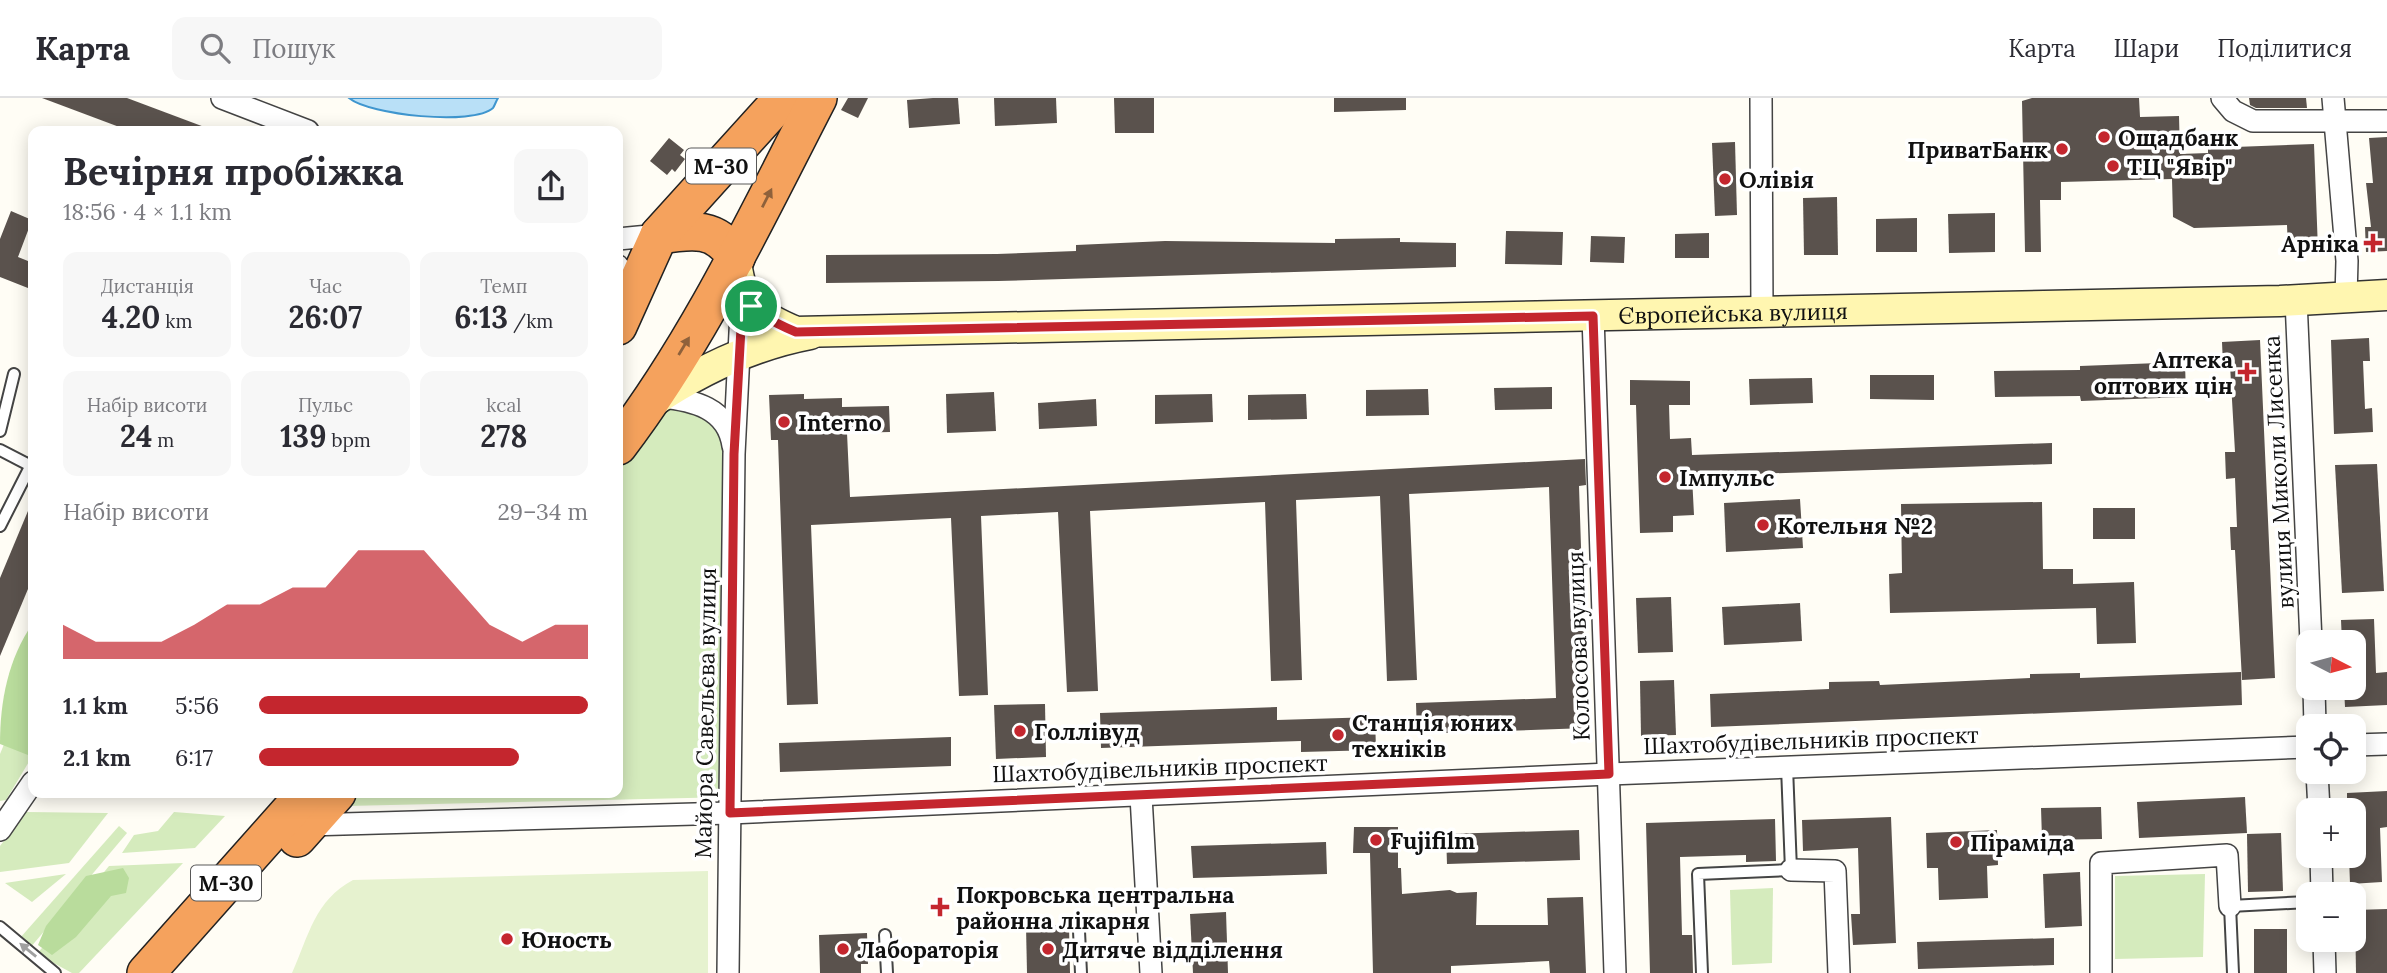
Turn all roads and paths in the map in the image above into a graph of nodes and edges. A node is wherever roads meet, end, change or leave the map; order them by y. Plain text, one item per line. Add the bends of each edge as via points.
1 (222, 98) edge
2 (783, 98) edge
3 (818, 98) edge
4 (1760, 98) edge
5 (2222, 98) edge
6 (2333, 98) edge
7 (2387, 121) edge
8 (2336, 122) junction
9 (295, 126) edge
10 (659, 235) junction
11 (623, 239) edge
12 (739, 275) junction
13 (623, 276) edge
14 (2387, 295) edge
15 (2346, 298) junction
16 (2296, 300) junction
17 (1762, 312) junction
18 (623, 316) edge
19 (1593, 316) junction
20 (827, 330) junction
21 (738, 355) junction
22 (14, 374) dead end
23 (642, 403) edge
24 (0, 431) edge
25 (623, 437) edge
26 (0, 450) edge
27 (734, 454) junction
28 (28, 463) edge
29 (28, 474) edge
30 (0, 526) edge
31 (2311, 630) edge
32 (2387, 744) edge
33 (2366, 745) edge
34 (2296, 747) edge
35 (1787, 767) junction
36 (1609, 774) junction
37 (28, 789) edge
38 (1141, 796) junction
39 (328, 798) edge
40 (307, 809) edge
41 (730, 813) junction
42 (0, 830) edge
43 (1791, 870) junction
44 (2296, 903) edge
45 (2230, 906) junction
46 (0, 928) edge
47 (1079, 931) dead end
48 (885, 935) dead end
49 (2324, 952) edge
50 (55, 973) edge
51 (146, 973) edge
52 (178, 973) edge
53 (728, 973) edge
54 (887, 973) edge
55 (1081, 973) edge
56 (1151, 973) edge
57 (1615, 973) edge
58 (1702, 973) edge
59 (1839, 973) edge
60 (2092, 973) edge
61 (2101, 973) edge
62 (2232, 973) edge
63 (2325, 973) edge

1 - 9 street
2 - 10 highway, М-30
12 -> 3 highway, М-30
4 - 17 street
5 - 8 street via 2233,111 2253,121
6 - 8 street
7 - 8 street
8 - 15 street
10 - 11 street
10 - 12 highway via 695,230 720,238
10 - 18 highway, М-30
12 - 20 street, Європейська вулиця via 751,306 767,320 796,332
12 - 21 street, Майора Савельєва вулиця
23 -> 12 highway, М-30
13 - 18 street via 629,287
14 - 15 street, Європейська вулиця
15 - 16 street, Європейська вулиця
16 - 17 street, Європейська вулиця
16 - 31 street, вулиця Миколи Лисенка
17 - 19 street, Європейська вулиця
19 - 20 street, Європейська вулиця
19 - 36 street, Колосова вулиця
20 - 21 street, Європейська вулиця
21 - 23 street, Європейська вулиця
21 - 27 street, Майора Савельєва вулиця
22 - 24 lane
23 - 25 highway, М-30
23 - 27 street, Майора Савельєва вулиця via 695,402 716,413 726,425
26 - 28 lane
27 - 41 street, Майора Савельєва вулиця
29 - 30 lane
32 - 33 street
34 - 35 street, Шахтобудівельників проспект
35 - 36 street, Шахтобудівельників проспект
35 - 43 lane
36 - 38 street, Шахтобудівельників проспект
36 - 57 street, Колосова вулиця
37 - 42 street
38 - 41 street, Шахтобудівельників проспект
38 - 56 street
39 - 40 highway, М-30
40 - 41 street, Шахтобудівельників проспект
40 - 51 highway, М-30
40 - 52 highway, М-30
41 - 53 street, Майора Савельєва вулиця
43 - 58 lane via 1698,874
43 - 59 street via 1835,871
44 - 45 lane
45 - 61 street via 2227,855 2101,863
45 - 62 lane
50 -> 46 lane
47 - 55 lane
48 - 54 lane
49 - 63 street
60 - 61 street

